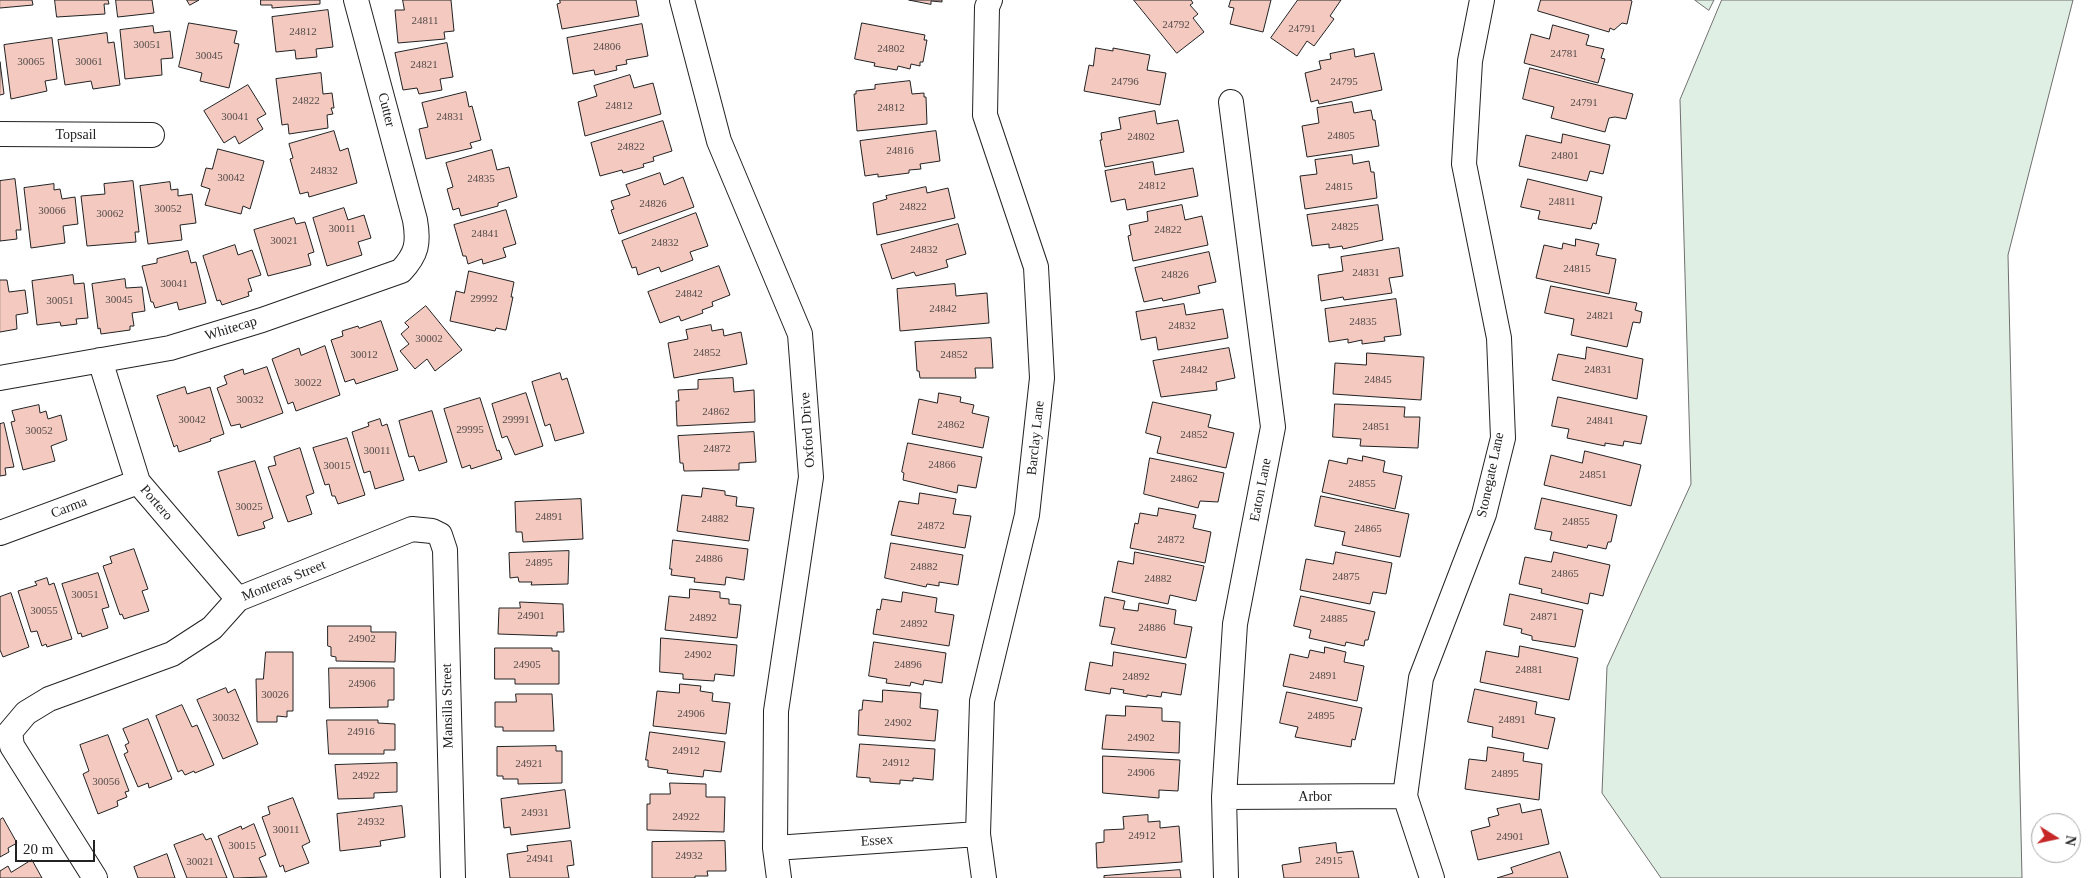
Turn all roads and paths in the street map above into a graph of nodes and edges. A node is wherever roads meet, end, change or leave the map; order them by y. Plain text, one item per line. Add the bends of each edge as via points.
1 (356, 0) edge
2 (682, 0) edge
3 (990, 0) edge
4 (1482, 0) edge
5 (1231, 102) dead end
6 (0, 134) edge
7 (152, 136) dead end
8 (415, 220) joint
9 (100, 360) junction
10 (0, 378) edge
11 (138, 482) junction
12 (0, 533) edge
13 (440, 536) joint
14 (238, 599) junction
15 (1405, 796) junction
16 (1224, 797) junction
17 (978, 834) junction
18 (775, 848) junction
19 (448, 876) edge
20 (95, 878) edge
21 (779, 878) edge
22 (984, 878) edge
23 (1226, 878) edge
24 (1432, 878) edge

1 - 8 street, Cutter
2 - 18 street, Oxford Drive via 719,141 800,334 811,477 776,711
3 - 17 street, Barclay Lane via 987,7 985,115 1036,267 1042,378 1028,514 982,701
4 - 15 street, Stonegate Lane via 1470,61 1464,164 1499,338 1502,438 1484,514 1420,678
5 - 16 street, Eaton Lane via 1273,427 1236,624
6 - 7 street, Topsail
8 - 9 street, Whitecap via 417,234 413,258 401,271 262,320 170,348
9 - 10 street, Whitecap
9 - 11 street, Portero
11 - 12 street, Carma
11 - 14 street, Portero
13 - 14 street, Monteras Street via 432,531 412,529
13 - 19 street, Mansilla Street via 445,550
14 - 20 street, Monteras Street via 212,628 172,654 49,699 26,713 10,732 18,757
15 - 16 street, Arbor
15 - 24 street, Stonegate Lane
16 - 23 street, Eaton Lane
17 - 18 street, Essex
17 - 22 street, Barclay Lane
18 - 21 street, Oxford Drive

